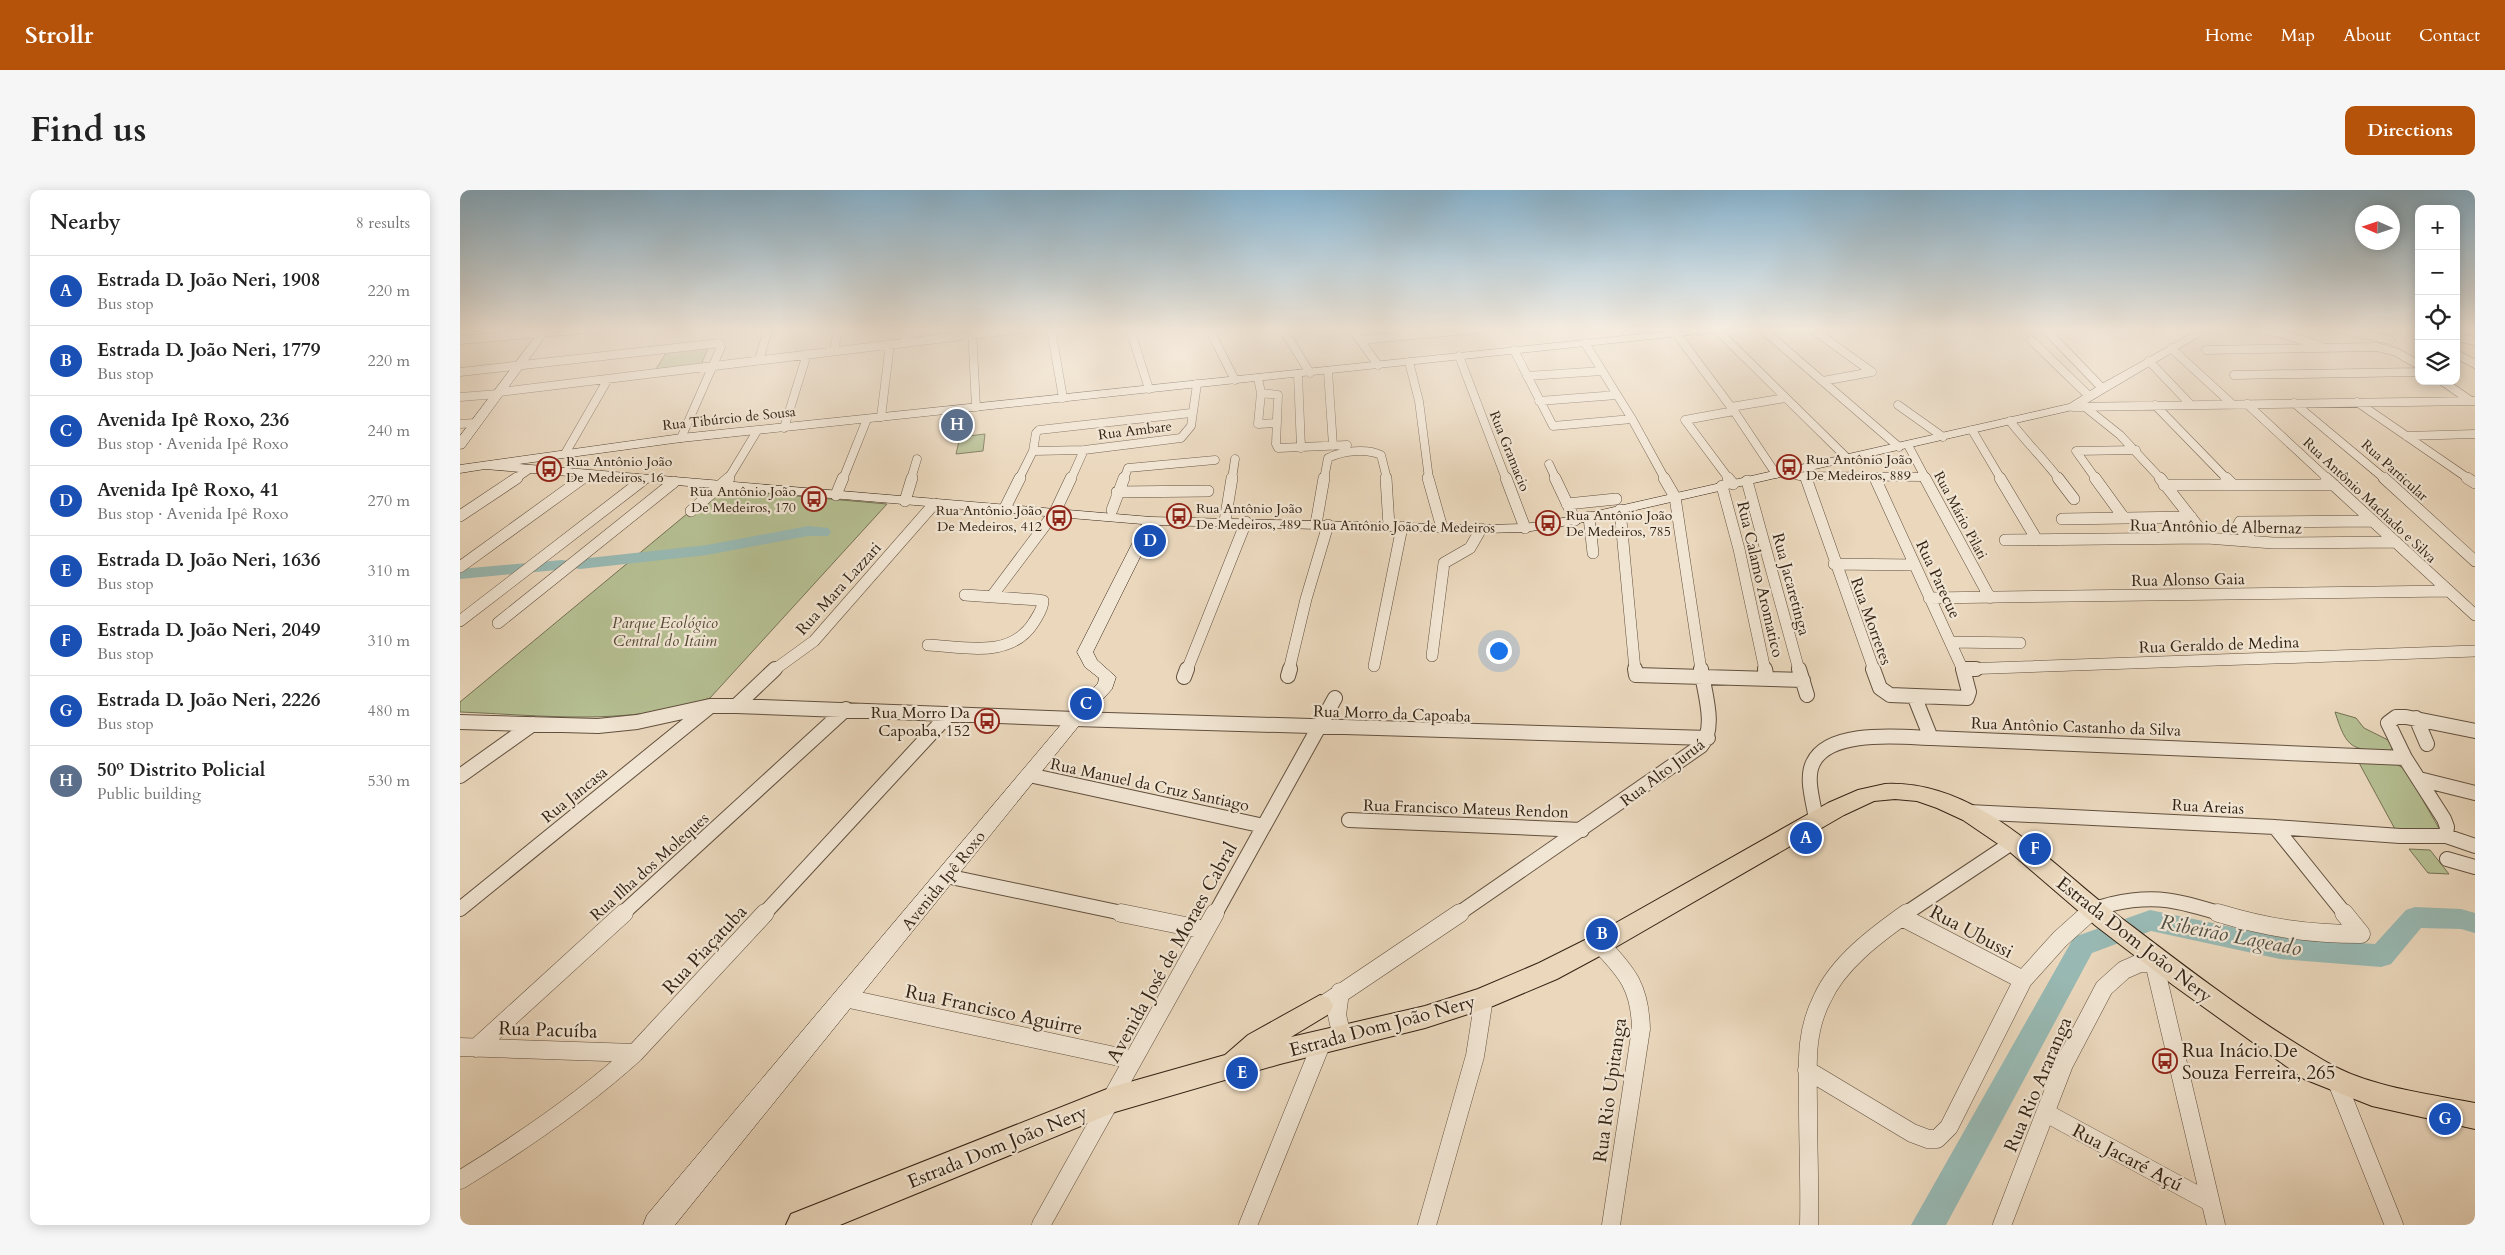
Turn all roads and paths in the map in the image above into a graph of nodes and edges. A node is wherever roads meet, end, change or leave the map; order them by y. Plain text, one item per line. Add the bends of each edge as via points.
1 (510, 377) edge
2 (621, 377) edge
3 (706, 377) edge
4 (800, 377) edge
5 (886, 377) edge
6 (974, 377) edge
7 (1059, 377) edge
8 (1145, 377) edge
9 (1234, 377) edge
10 (1266, 377) edge
11 (1304, 377) edge
12 (1328, 377) edge
13 (1412, 377) edge
14 (1467, 377) edge
15 (1528, 377) edge
16 (1606, 377) edge
17 (1709, 377) edge
18 (1765, 377) edge
19 (1819, 377) edge
20 (1843, 377) edge
21 (2062, 377) edge
22 (2092, 377) edge
23 (2121, 377) edge
24 (2165, 377) edge
25 (2203, 377) edge
26 (1258, 378) junction
27 (608, 379) junction
28 (1235, 380) junction
29 (1823, 381) junction
30 (1197, 384) junction
31 (2448, 385) edge
32 (2102, 388) junction
33 (1149, 389) junction
34 (499, 393) junction
35 (1261, 393) junction
36 (1617, 395) junction
37 (460, 397) edge
38 (1063, 398) junction
39 (1785, 398) junction
40 (1539, 401) junction
41 (2357, 402) junction
42 (2473, 402) edge
43 (2082, 403) junction
44 (2284, 403) junction
45 (2294, 403) junction
46 (2232, 404) junction
47 (2247, 404) junction
48 (1898, 405) dead end
49 (2155, 405) junction
50 (2191, 405) junction
51 (976, 407) junction
52 (1733, 409) junction
53 (1191, 413) junction
54 (2310, 415) junction
55 (881, 417) junction
56 (867, 419) junction
57 (1632, 419) junction
58 (2010, 421) junction
59 (475, 423) junction
60 (1277, 423) junction
61 (460, 424) edge
62 (784, 428) junction
63 (1972, 430) junction
64 (757, 431) junction
65 (2475, 434) edge
66 (2406, 436) junction
67 (1942, 437) junction
68 (681, 438) junction
69 (460, 445) edge
70 (1352, 445) dead end
71 (1333, 446) junction
72 (1903, 446) junction
73 (1301, 448) junction
74 (1084, 450) junction
75 (2136, 450) junction
76 (1033, 451) junction
77 (566, 452) junction
78 (1847, 458) junction
79 (917, 459) dead end
80 (1235, 459) dead end
81 (1215, 460) dead end
82 (1549, 464) dead end
83 (466, 468) edge
84 (528, 470) junction
85 (2458, 471) junction
86 (2475, 471) edge
87 (1780, 473) junction
88 (587, 475) junction
89 (1805, 476) junction
90 (1875, 477) junction
91 (1925, 477) junction
92 (643, 480) junction
93 (674, 482) junction
94 (1734, 483) junction
95 (2475, 483) edge
96 (2232, 484) junction
97 (2164, 485) junction
98 (2334, 485) junction
99 (721, 486) junction
100 (1208, 491) dead end
101 (1117, 492) junction
102 (836, 495) junction
103 (1675, 497) junction
104 (2074, 498) dead end
105 (905, 501) junction
106 (934, 504) junction
107 (1567, 504) junction
108 (1618, 504) junction
109 (1005, 508) junction
110 (691, 511) dead end
111 (1055, 512) junction
112 (1110, 513) junction
113 (460, 516) edge
114 (1590, 517) junction
115 (2190, 517) junction
116 (2124, 518) junction
117 (2062, 519) dead end
118 (1151, 520) junction
119 (1575, 520) junction
120 (1225, 521) junction
121 (2373, 521) junction
122 (1246, 522) junction
123 (1322, 524) junction
124 (1395, 527) junction
125 (1442, 528) junction
126 (1525, 528) junction
127 (1481, 529) junction
128 (2207, 538) junction
129 (2005, 540) dead end
130 (2037, 540) junction
131 (2251, 540) junction
132 (2396, 542) junction
133 (1594, 553) dead end
134 (2475, 561) edge
135 (1834, 564) junction
136 (1914, 565) junction
137 (460, 567) edge
138 (2448, 590) junction
139 (965, 595) dead end
140 (992, 596) junction
141 (1929, 598) junction
142 (1990, 598) junction
143 (2475, 616) edge
144 (460, 621) edge
145 (498, 623) dead end
146 (1950, 642) junction
147 (2020, 643) dead end
148 (928, 645) dead end
149 (2475, 651) edge
150 (1432, 656) dead end
151 (1374, 666) dead end
152 (1963, 669) junction
153 (1288, 676) dead end
154 (1184, 678) dead end
155 (1704, 679) junction
156 (1767, 679) junction
157 (1803, 680) junction
158 (1807, 695) dead end
159 (1969, 695) joint
160 (1335, 698) dead end
161 (1915, 698) junction
162 (710, 706) junction
163 (736, 706) junction
164 (846, 709) junction
165 (949, 714) junction
166 (2416, 718) junction
167 (1075, 719) junction
168 (460, 722) edge
169 (533, 724) junction
170 (1319, 727) junction
171 (2475, 731) edge
172 (1708, 738) junction
173 (1931, 738) junction
174 (2427, 744) dead end
175 (2405, 758) junction
176 (460, 776) edge
177 (1029, 776) junction
178 (2419, 778) junction
179 (2475, 793) edge
180 (1967, 812) junction
181 (1349, 820) dead end
182 (1816, 820) junction
183 (1264, 826) junction
184 (2275, 827) junction
185 (1582, 830) junction
186 (2446, 836) junction
187 (2013, 842) junction
188 (2475, 846) edge
189 (2447, 859) dead end
190 (2475, 867) edge
191 (946, 876) junction
192 (460, 909) edge
193 (2098, 913) junction
194 (1902, 917) junction
195 (1205, 930) junction
196 (1600, 944) junction
197 (2150, 956) junction
198 (2023, 980) junction
199 (845, 998) junction
200 (1484, 998) junction
201 (1330, 999) junction
202 (1332, 1039) junction
203 (468, 1047) edge
204 (1280, 1052) junction
205 (634, 1053) junction
206 (1133, 1060) junction
207 (1232, 1066) junction
208 (1807, 1070) junction
209 (2336, 1082) junction
210 (1112, 1100) junction
211 (2046, 1113) junction
212 (2475, 1116) edge
213 (460, 1180) edge
214 (2210, 1202) junction
215 (658, 1225) edge
216 (802, 1225) edge
217 (1040, 1225) edge
218 (1248, 1225) edge
219 (1427, 1225) edge
220 (1611, 1225) edge
221 (1808, 1225) edge
222 (2002, 1225) edge
223 (2216, 1225) edge
224 (2394, 1225) edge

1 - 34 street
2 - 27 street
3 - 68 street
4 - 62 street
5 - 55 street
6 - 51 street
7 - 38 street
8 - 33 street
9 - 28 street
10 - 26 street, Rua Tibúrcio de Sousa
11 - 73 street
12 - 71 street
13 - 125 street via 1419,401 1428,476
14 - 126 street, Rua Gramacio
15 - 40 street
16 - 36 street, Rua Alto Juruá
17 - 52 street
18 - 39 street
19 - 29 street
20 - 29 street
21 - 43 street
22 - 32 street
23 - 32 street, Rua Antônio João de Medeiros
24 - 50 street
25 - 46 street
26 - 28 street, Rua Tibúrcio de Sousa
26 - 35 street
27 - 34 street
27 - 77 street
28 - 30 street, Rua Tibúrcio de Sousa
29 - 72 street
30 - 33 street, Rua Tibúrcio de Sousa
30 - 53 street, Rua Ambare
31 - 42 street
32 - 43 street, Rua Antônio João de Medeiros
33 - 38 street, Rua Tibúrcio de Sousa
34 - 37 street
34 - 59 street
35 - 60 street via 1278,395
35 - 60 street via 1258,424
36 - 40 street
36 - 57 street, Rua Alto Juruá
38 - 51 street, Rua Tibúrcio de Sousa
39 - 52 street
39 - 78 street
40 - 57 street via 1554,427
41 - 42 street
41 - 45 street
41 - 66 street
43 - 49 street
43 - 58 street, Rua Antônio João de Medeiros
43 - 75 street via 2114,427
44 - 45 street
44 - 47 street
44 - 54 street
45 - 54 street, Rua Particular
46 - 47 street
46 - 50 street
47 - 98 street, Rua Antônio Machado e Silva
48 - 67 street
49 - 50 street
49 - 96 street
51 - 55 street, Rua Tibúrcio de Sousa
52 - 87 street
52 - 94 street via 1686,420
53 - 74 street, Rua Ambare via 1189,431 1181,438
53 - 76 street via 1046,428 1036,433
54 - 134 street, Rua Particular
55 - 56 street, Rua Tibúrcio de Sousa
56 - 62 street, Rua Tibúrcio de Sousa
56 - 102 street
57 - 103 street, Rua Alto Juruá
58 - 63 street, Rua Antônio João de Medeiros
58 - 104 street
59 - 61 street
59 - 69 street
60 - 73 street via 1277,447
62 - 64 street, Rua Tibúrcio de Sousa
63 - 67 street, Rua Antônio João de Medeiros
63 - 130 street
64 - 68 street, Rua Tibúrcio de Sousa
64 - 99 street via 730,477
65 - 66 street
66 - 85 street
67 - 72 street, Rua Antônio João de Medeiros
68 - 77 street, Rua Tibúrcio de Sousa
70 - 71 street
71 - 73 street
72 - 78 street, Rua Antônio João de Medeiros
72 - 91 street, Rua Mário Pilati
74 - 76 street, Rua Ambare
74 - 111 street
75 - 97 street
75 - 116 street via 2076,451
76 - 109 street
77 - 83 street, Rua Tibúrcio de Sousa
78 - 87 street, Rua Antônio João de Medeiros
79 - 105 street
80 - 120 street
81 - 101 street via 1128,468
82 - 107 street
83 - 84 street, Rua Antônio João de Medeiros
84 - 88 street, Rua Antônio João de Medeiros
84 - 113 street
85 - 86 street
85 - 95 street
87 - 89 street
87 - 94 street, Rua Antônio João de Medeiros
88 - 92 street, Rua Antônio João de Medeiros
88 - 137 street
89 - 90 street
89 - 135 street, Rua Morretes
90 - 91 street
90 - 136 street, Rua Parecue
91 - 142 street, Rua Mário Pilati
92 - 93 street, Rua Antônio João de Medeiros
92 - 144 street
93 - 99 street, Rua Antônio João de Medeiros
93 - 145 street
94 - 103 street, Rua Antônio João de Medeiros
94 - 156 street, Rua Calamo Aromatico via 1739,549
94 - 157 street, Rua Jacaretinga
96 - 97 street
96 - 98 street
97 - 115 street
98 - 121 street, Rua Antônio Machado e Silva
99 - 102 street, Rua Antônio João de Medeiros
99 - 110 street
100 - 101 street
101 - 112 street
102 - 105 street, Rua Antônio João de Medeiros
103 - 108 street, Rua Antônio João de Medeiros
103 - 155 street, Rua Alto Juruá
105 - 106 street, Rua Antônio João de Medeiros
106 - 109 street, Rua Antônio João de Medeiros
106 - 163 street, Rua Mara Lazzari via 814,642 779,665
107 - 108 street
107 - 119 street
108 - 114 street, Rua Antônio João de Medeiros
108 - 155 street via 1636,675
109 - 111 street, Rua Antônio João de Medeiros
111 - 112 street, Rua Antônio João de Medeiros
111 - 140 street
112 - 118 street, Rua Antônio João de Medeiros
114 - 119 street, Rua Antônio João de Medeiros
114 - 133 street
115 - 116 street
115 - 128 street
116 - 117 street
118 - 120 street, Rua Antônio João de Medeiros
118 - 167 street, Avenida Ipê Roxo via 1085,652 1090,665 1109,680
119 - 126 street, Rua Antônio João de Medeiros
120 - 122 street, Rua Antônio João de Medeiros
121 - 131 street via 2240,522 2238,526
121 - 132 street, Rua Antônio Machado e Silva
122 - 123 street, Rua Antônio João de Medeiros
122 - 154 street
123 - 124 street, Rua Antônio João de Medeiros
123 - 124 street via 1328,458 1372,451 1382,455
123 - 153 street
124 - 125 street, Rua Antônio João de Medeiros
124 - 151 street
125 - 127 street, Rua Antônio João de Medeiros
126 - 127 street, Rua Antônio João de Medeiros
127 - 150 street via 1470,548 1444,563
128 - 130 street, Rua Antônio de Albernaz
128 - 131 street, Rua Antônio de Albernaz
129 - 130 street, Rua Antônio de Albernaz
131 - 132 street, Rua Antônio de Albernaz via 2273,543
132 - 138 street, Rua Antônio Machado e Silva
135 - 136 street
135 - 161 street, Rua Morretes via 1880,688 1890,695
136 - 141 street, Rua Parecue
138 - 142 street, Rua Alonso Gaia
138 - 143 street, Rua Antônio Machado e Silva
139 - 140 street
140 - 148 street via 1043,601 1044,607 1015,643 992,648
141 - 142 street, Rua Alonso Gaia
141 - 146 street, Rua Parecue
146 - 147 street
146 - 152 street, Rua Parecue
149 - 152 street, Rua Geraldo de Medina
152 - 159 street, Rua Parecue
155 - 156 street
155 - 172 street, Rua Alto Juruá
156 - 157 street
157 - 158 street, Rua Jacaretinga
159 - 161 street, Rua Morretes via 1962,700
160 - 170 street, Avenida José de Moraes Cabral
161 - 173 street
162 - 163 street, Rua Morro da Capoaba
162 - 169 street, Rua Morro da Capoaba via 637,722 598,726
162 - 192 street, Rua Jancasa
163 - 164 street, Rua Morro da Capoaba
164 - 165 street, Rua Morro da Capoaba
164 - 203 street, Rua Ilha dos Moleques
165 - 167 street, Rua Morro da Capoaba
165 - 205 street, Rua Piaçatuba
166 - 171 street
166 - 174 street
166 - 175 street via 2396,717 2388,724
167 - 170 street, Rua Morro da Capoaba
167 - 177 street, Avenida Ipê Roxo
168 - 169 street, Rua Morro da Capoaba
169 - 176 street
170 - 172 street, Rua Morro da Capoaba
170 - 183 street, Avenida José de Moraes Cabral
172 - 185 street, Rua Alto Juruá
173 - 175 street, Rua Antônio Castanho da Silva
173 - 182 street, Rua Antônio Castanho da Silva via 1857,738 1828,746 1813,763 1811,780
175 - 178 street
177 - 183 street, Rua Manuel da Cruz Santiago
177 - 191 street, Avenida Ipê Roxo
178 - 179 street
178 - 186 street via 2444,819
180 - 182 main road, Estrada Dom João Nery via 1918,794 1884,790 1869,793
180 - 184 street, Rua Areias
180 - 187 main road, Estrada Dom João Nery
181 - 185 street, Rua Francisco Mateus Rendon
182 - 196 main road, Estrada Dom João Nery
183 - 195 street, Avenida José de Moraes Cabral
184 - 186 street, Rua Areias
184 - 193 street via 2361,934 2318,934 2263,926 2172,899 2134,900
185 - 201 street, Rua Alto Juruá
186 - 188 street, Rua Areias
187 - 193 main road, Estrada Dom João Nery
187 - 194 street
189 - 190 street
191 - 195 street
191 - 199 street, Avenida Ipê Roxo
193 - 197 main road, Estrada Dom João Nery
193 - 198 street via 2060,939
194 - 198 street, Rua Ubussi
194 - 208 street via 1858,951 1833,978 1820,999 1811,1025
195 - 206 street, Avenida José de Moraes Cabral
196 - 200 main road, Estrada Dom João Nery via 1548,971
196 - 220 street, Rua Rio Upitanga via 1623,967 1641,1003 1641,1029
197 - 209 main road, Estrada Dom João Nery via 2287,1052
197 - 211 street, Rua Rio Araranga via 2124,970 2104,988 2064,1064
197 - 214 street
198 - 208 street via 1949,1127 1937,1139 1912,1133
199 - 206 street, Rua Francisco Aguirre
199 - 215 street, Avenida Ipê Roxo
200 - 202 main road, Estrada Dom João Nery via 1425,1017
200 - 219 street via 1474,1056
201 - 202 street via 1336,1011 1337,1025
201 - 204 street, Rua Alto Juruá
201 - 207 main road via 1258,1043
202 - 204 main road, Estrada Dom João Nery
202 - 218 street
203 - 205 street, Rua Pacuíba
204 - 207 main road, Estrada Dom João Nery
205 - 213 street, Rua Piaçatuba via 577,1104
206 - 210 street, Avenida José de Moraes Cabral
207 - 210 main road, Estrada Dom João Nery
208 - 221 street
209 - 212 main road, Estrada Dom João Nery via 2403,1102
209 - 224 street
210 - 216 main road, Estrada Dom João Nery
210 - 217 street, Avenida José de Moraes Cabral
211 - 214 street, Rua Jacaré Açú
211 - 222 street, Rua Rio Araranga
214 - 223 street

